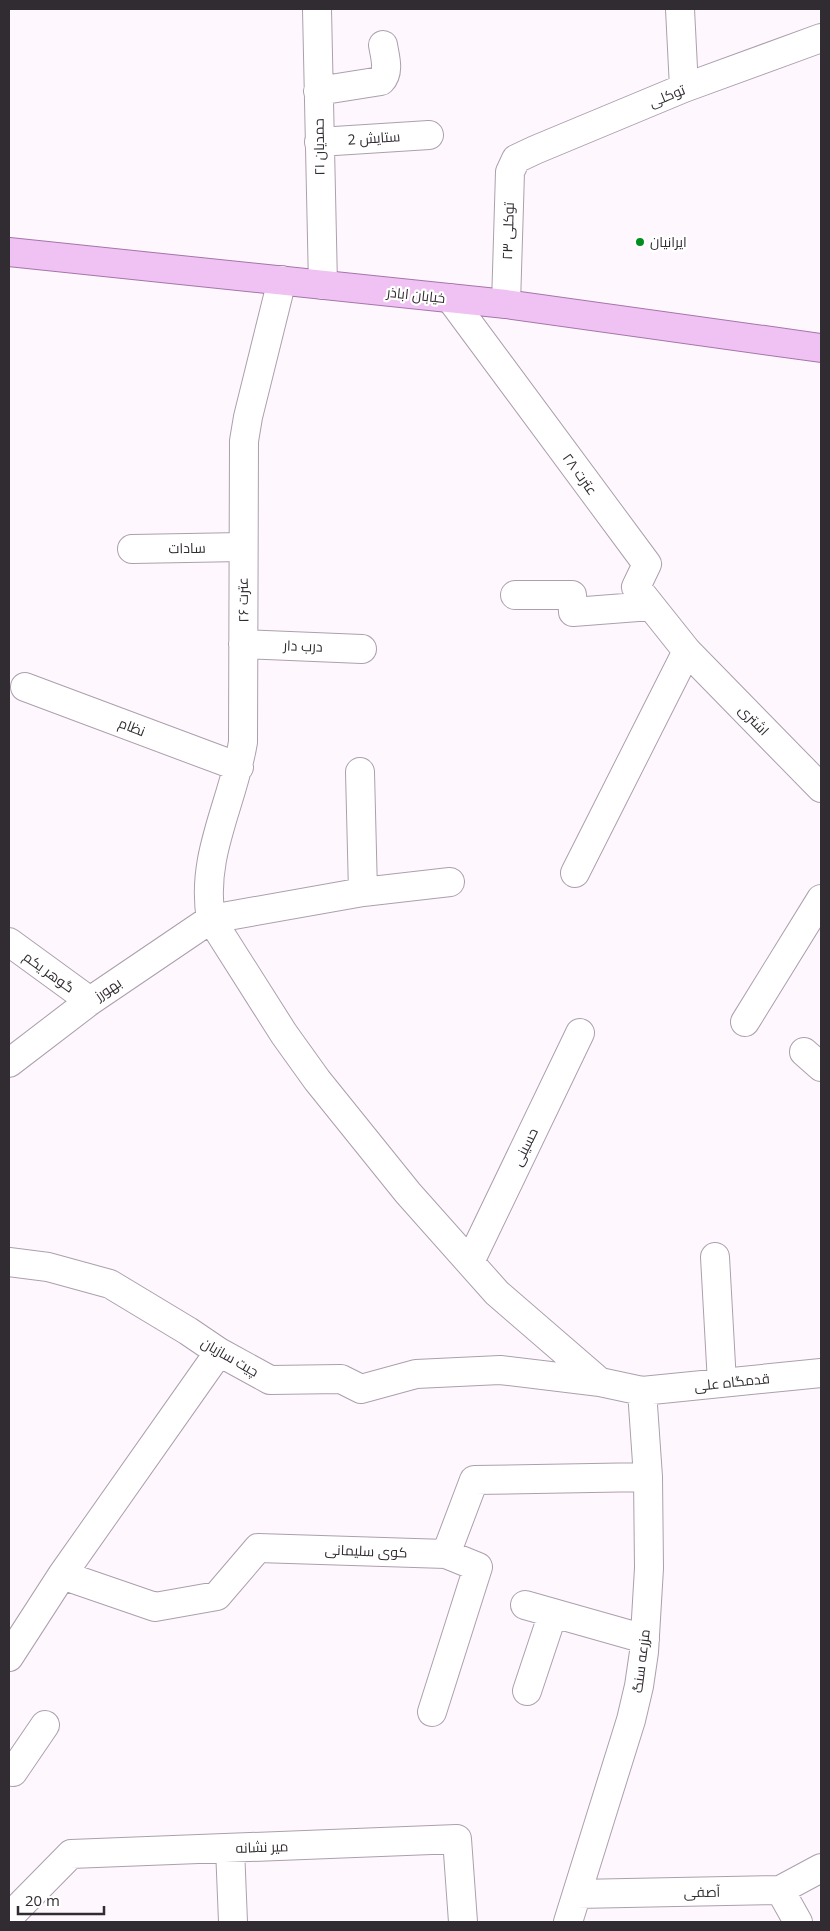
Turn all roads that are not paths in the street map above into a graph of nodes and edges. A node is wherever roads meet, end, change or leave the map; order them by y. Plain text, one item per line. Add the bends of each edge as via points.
1 (317, 9) edge
2 (680, 9) edge
3 (821, 38) edge
4 (383, 45) dead end
5 (684, 88) junction
6 (318, 91) junction
7 (430, 135) dead end
8 (319, 142) junction
9 (516, 160) joint
10 (9, 252) edge
11 (282, 280) junction
12 (323, 285) junction
13 (450, 298) junction
14 (506, 304) junction
15 (821, 348) edge
16 (242, 547) junction
17 (132, 549) dead end
18 (515, 595) dead end
19 (651, 606) junction
20 (243, 644) junction
21 (362, 649) dead end
22 (687, 651) junction
23 (25, 687) dead end
24 (239, 767) junction
25 (360, 772) dead end
26 (821, 788) edge
27 (575, 873) dead end
28 (450, 882) dead end
29 (363, 892) junction
30 (821, 899) edge
31 (211, 919) junction
32 (9, 942) edge
33 (90, 1001) junction
34 (745, 1022) dead end
35 (580, 1033) dead end
36 (9, 1064) edge
37 (715, 1257) dead end
38 (9, 1262) edge
39 (470, 1262) junction
40 (219, 1352) junction
41 (821, 1373) edge
42 (600, 1382) junction
43 (722, 1383) junction
44 (642, 1391) junction
45 (648, 1477) junction
46 (446, 1554) junction
47 (62, 1574) junction
48 (526, 1605) dead end
49 (553, 1613) junction
50 (644, 1639) junction
51 (9, 1657) edge
52 (528, 1691) dead end
53 (432, 1712) dead end
54 (45, 1725) dead end
55 (9, 1770) edge
56 (230, 1848) junction
57 (821, 1868) edge
58 (780, 1890) junction
59 (576, 1894) junction
60 (9, 1917) edge
61 (233, 1922) edge
62 (463, 1922) edge
63 (568, 1922) edge
64 (798, 1922) edge

1 - 6 street, حمدیان ۲۱
2 - 5 street
3 - 5 street, توکلی
4 - 6 street via 387,72 381,81
5 - 9 street, توکلی
6 - 8 street, حمدیان ۲۱
7 - 8 street, ستایش 2
8 - 12 street, حمدیان ۲۱
9 - 14 street, توکلی ۲۳ via 510,172
10 - 11 main road, خیابان اباذر
11 - 12 main road, خیابان اباذر
11 - 16 street, عترت ۲۶ via 244,441
12 - 13 main road, خیابان اباذر
13 - 14 main road, خیابان اباذر
13 - 19 street, عترت ۲۸ via 646,564 636,587
14 - 15 main road, خیابان اباذر
16 - 17 street, سادات
16 - 20 street, عترت ۲۶
18 - 19 street via 572,596 574,612
19 - 22 street, عترت ۲۸
20 - 21 street, درب دار
20 - 24 street, عترت ۲۶ via 244,723
22 - 26 street, اشتری
22 - 27 street
23 - 24 street, نظام
24 - 31 street, عترت ۲۶ via 208,874 207,899
25 - 29 street
28 - 29 street
29 - 31 street
30 - 34 street
31 - 33 street, بهورز
31 - 39 street via 317,1080 408,1193
32 - 33 street, گوهر یکم
33 - 36 street, بهورز
35 - 39 street, حسینی
37 - 43 street
38 - 40 street, چیت سازیان via 48,1267 110,1284
39 - 42 street via 497,1293
40 - 42 street, چیت سازیان via 270,1380 340,1378 360,1389 416,1374 500,1370
40 - 47 street
41 - 43 street, قدمگاه علی
42 - 44 street, چیت سازیان
43 - 44 street, قدمگاه علی
44 - 45 street, مزرعه سنگ
45 - 46 street via 474,1480
45 - 50 street, مزرعه سنگ via 649,1568
46 - 47 street, کوی سلیمانی via 258,1548 217,1596 155,1607
46 - 53 street via 478,1567
47 - 51 street
48 - 49 street
49 - 50 street
49 - 52 street
50 - 59 street, مزرعه سنگ via 639,1686 631,1720
54 - 55 street via 13,1772
56 - 60 street, میر نشانه via 71,1854
56 - 61 street
56 - 62 street, میر نشانه via 457,1839
57 - 58 street, آصفی
58 - 59 street, آصفی
58 - 64 street
59 - 63 street, مزرعه سنگ

